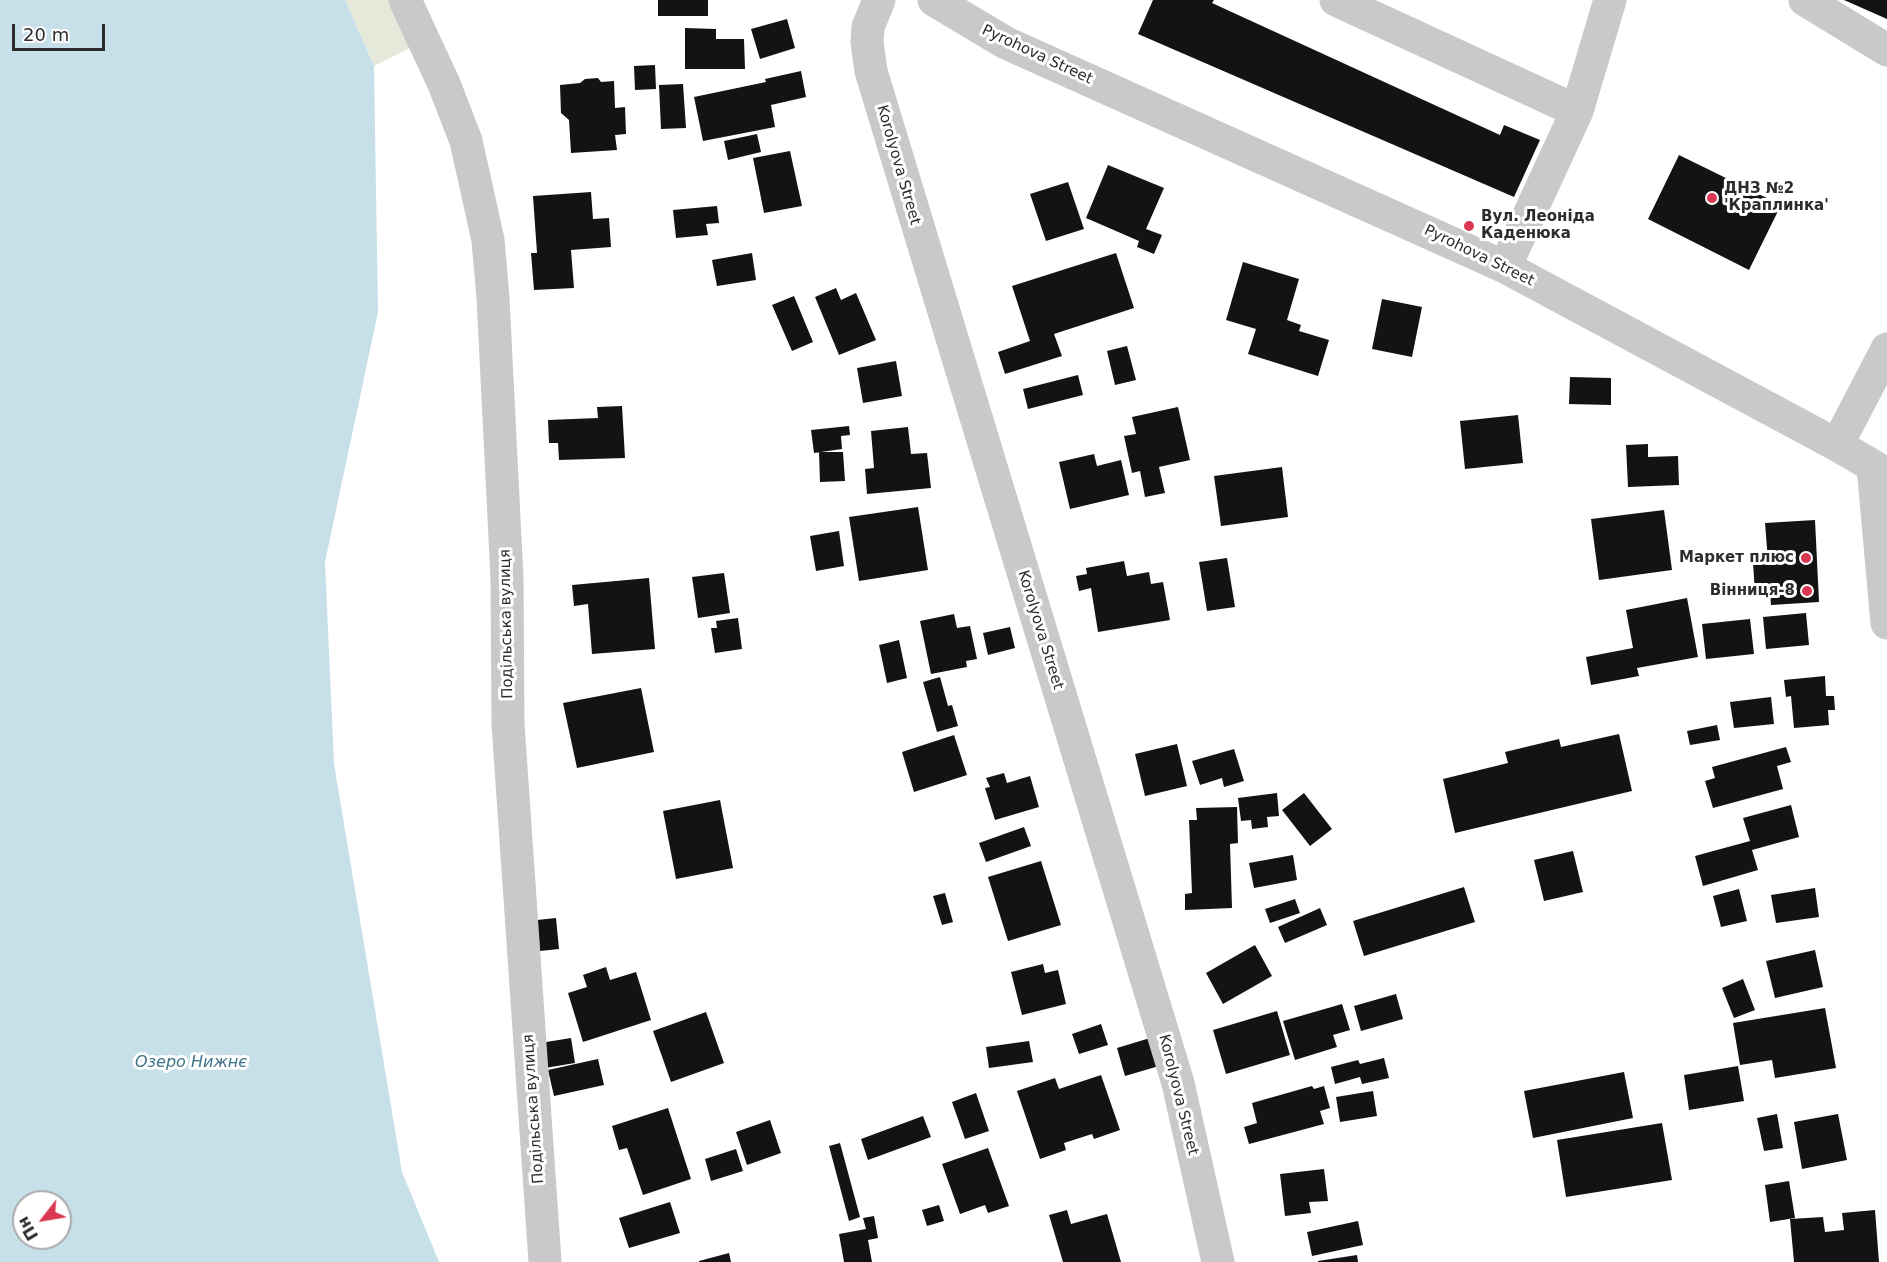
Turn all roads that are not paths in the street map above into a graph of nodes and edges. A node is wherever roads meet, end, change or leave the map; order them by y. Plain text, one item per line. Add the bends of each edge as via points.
1 (405, 0) edge
2 (879, 0) edge
3 (934, 0) edge
4 (1336, 0) edge
5 (1610, 0) edge
6 (1805, 0) edge
7 (1887, 50) edge
8 (1577, 111) junction
9 (1505, 267) junction
10 (1887, 349) edge
11 (1838, 445) junction
12 (1880, 470) edge
13 (1887, 622) edge
14 (545, 1262) edge
15 (1218, 1262) edge

1 - 14 street, Подільська вулиця via 466,141 488,240 507,566 508,724
2 - 15 street, Korolyova Street via 868,27 871,71 1178,1083
3 - 9 street, Pyrohova Street via 1006,43
4 - 8 street
5 - 8 street
6 - 7 street
8 - 9 street
9 - 11 street, Pyrohova Street
10 - 11 street
11 - 12 street, Pyrohova Street
12 - 13 street, Pyrohova Street

